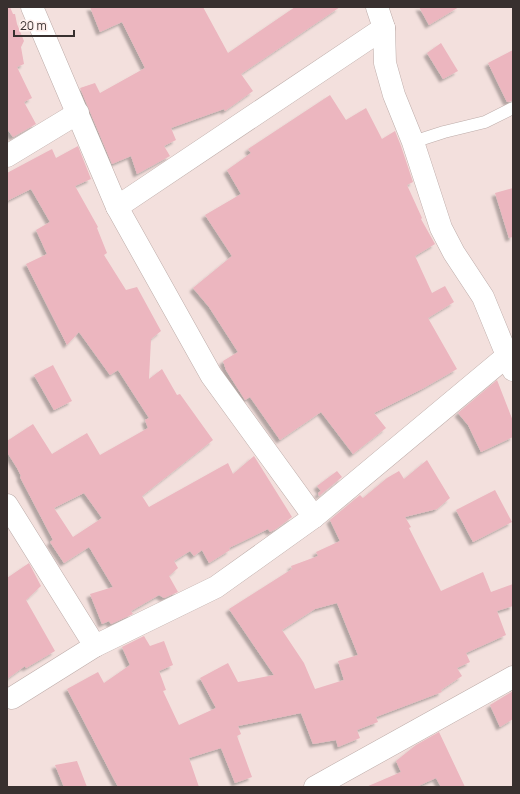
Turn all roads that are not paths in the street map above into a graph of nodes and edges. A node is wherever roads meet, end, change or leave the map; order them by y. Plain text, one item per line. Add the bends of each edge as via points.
1 (32, 7) edge
2 (378, 7) edge
3 (384, 28) junction
4 (513, 108) edge
5 (78, 113) junction
6 (412, 142) junction
7 (7, 156) edge
8 (117, 207) junction
9 (510, 363) edge
10 (7, 505) edge
11 (314, 517) junction
12 (95, 646) junction
13 (513, 677) edge
14 (12, 698) dead end
15 (315, 787) edge

1 - 5 street
2 - 3 street
3 - 6 street via 385,63
3 - 8 street
4 - 6 lane via 485,122
5 - 7 street
5 - 8 street
6 - 9 street via 441,228 483,297
8 - 11 street via 211,375
9 - 11 street
10 - 12 street
11 - 12 street via 216,587
12 - 14 street
13 - 15 street

